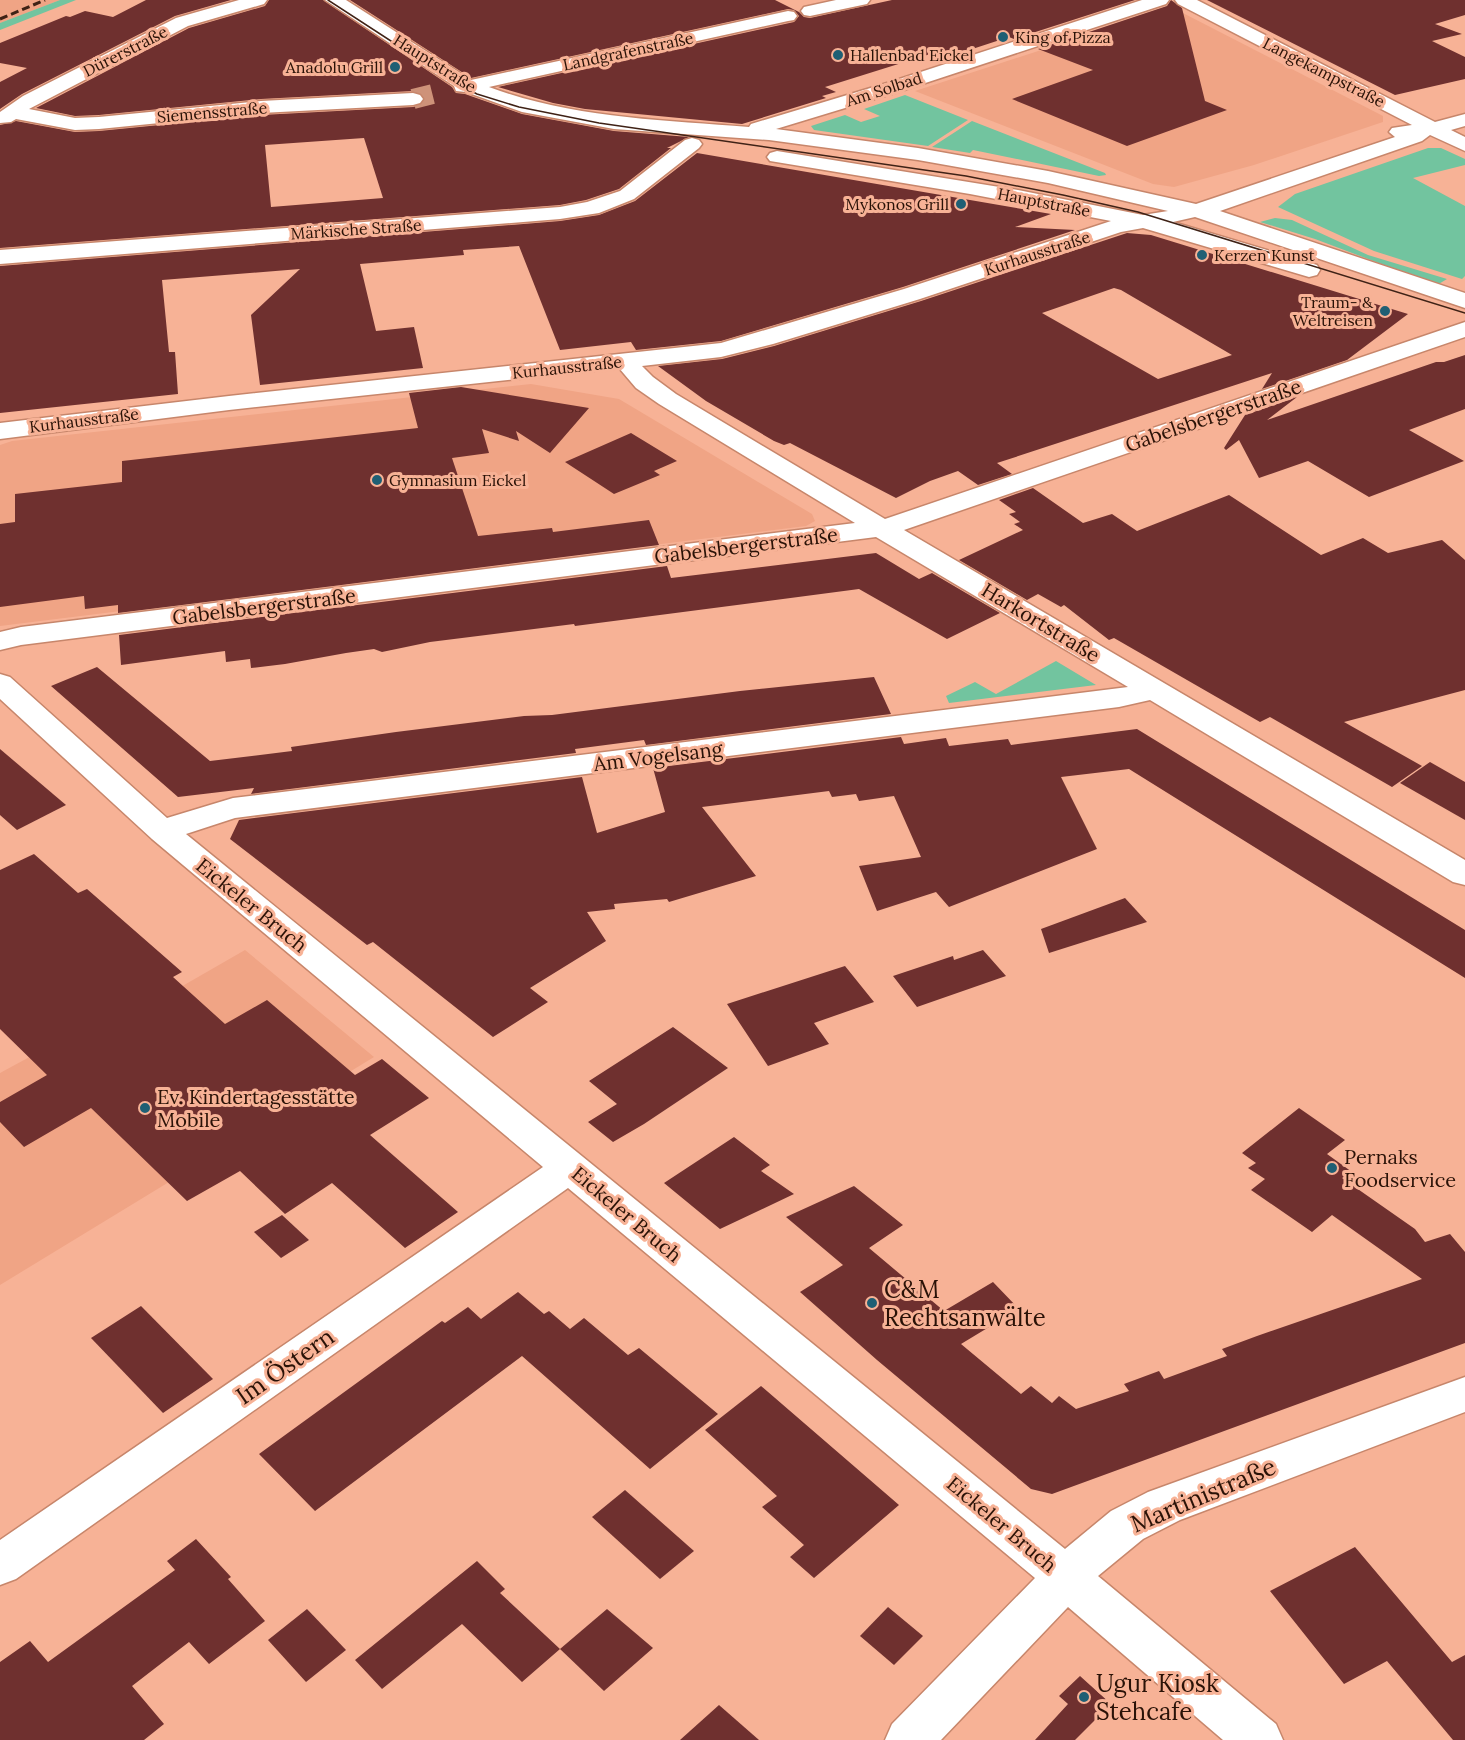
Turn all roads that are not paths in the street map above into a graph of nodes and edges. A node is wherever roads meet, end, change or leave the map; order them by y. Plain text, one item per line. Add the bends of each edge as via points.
1 (258, 0) edge
2 (334, 0) edge
3 (861, 0) edge
4 (1160, 0) edge
5 (1184, 0) edge
6 (1084, 4) dead end
7 (810, 11) dead end
8 (788, 16) dead end
9 (1108, 17) junction
10 (468, 86) junction
11 (441, 92) tunnel mouth
12 (413, 99) tunnel mouth
13 (6, 116) edge
14 (793, 118) junction
15 (1465, 120) edge
16 (614, 123) junction
17 (1428, 129) junction
18 (744, 131) junction
19 (807, 139) junction
20 (692, 144) junction
21 (1465, 145) edge
22 (733, 151) dead end
23 (758, 155) dead end
24 (1164, 202) junction
25 (1198, 211) junction
26 (1128, 222) junction
27 (0, 257) edge
28 (1465, 301) edge
29 (1465, 319) edge
30 (1465, 329) edge
31 (626, 361) junction
32 (0, 431) edge
33 (881, 528) junction
34 (0, 641) edge
35 (0, 683) edge
36 (1156, 690) junction
37 (162, 832) junction
38 (1465, 874) edge
39 (570, 1167) junction
40 (1465, 1394) edge
41 (0, 1564) edge
42 (1066, 1577) junction
43 (909, 1740) edge
44 (1258, 1740) edge

1 - 13 street, Dürerstraße via 182,22
2 - 10 street, Hauptstraße
3 - 7 street
4 - 9 street, Am Solbad
5 - 17 street, Langekampstraße
6 - 9 street
8 - 10 street, Landgrafenstraße
9 - 14 street, Am Solbad
10 - 11 street
10 - 16 street, Hauptstraße via 528,108
12 - 13 street, Siemensstraße via 261,107 99,123
14 - 18 street, Am Solbad
14 - 19 street via 795,131
15 - 17 street, Kurhausstraße
16 - 18 street, Hauptstraße
16 - 20 street, Hauptstraße via 633,132
17 - 21 street, Langekampstraße
17 - 24 street, Kurhausstraße via 1391,133
17 - 25 street, Kurhausstraße via 1415,137
18 - 19 street, Hauptstraße
19 - 24 street, Hauptstraße via 988,166
20 - 22 street, Hauptstraße
20 - 27 street, Märkische Straße via 627,195 591,208
23 - 26 street, Hauptstraße via 966,187
24 - 25 street, Hauptstraße
24 - 26 street, Kurhausstraße
25 - 26 street, Kurhausstraße
25 - 28 street, Hauptstraße
26 - 29 street, Hauptstraße via 1207,239
26 - 31 street, Kurhausstraße via 765,339 721,350
30 - 33 street, Gabelsbergerstraße
31 - 32 street, Kurhausstraße
31 - 33 street, Harkortstraße via 653,389
33 - 34 street, Gabelsbergerstraße
33 - 36 street, Harkortstraße
35 - 37 street, Eickeler Bruch
36 - 37 street, Am Vogelsang via 1119,698 233,808
36 - 38 street, Harkortstraße
37 - 39 street, Eickeler Bruch
39 - 41 street, Im Östern
39 - 42 street, Eickeler Bruch
40 - 42 street, Martinistraße via 1164,1506 1127,1525
42 - 43 street, Martinistraße
42 - 44 street, Eickeler Bruch

